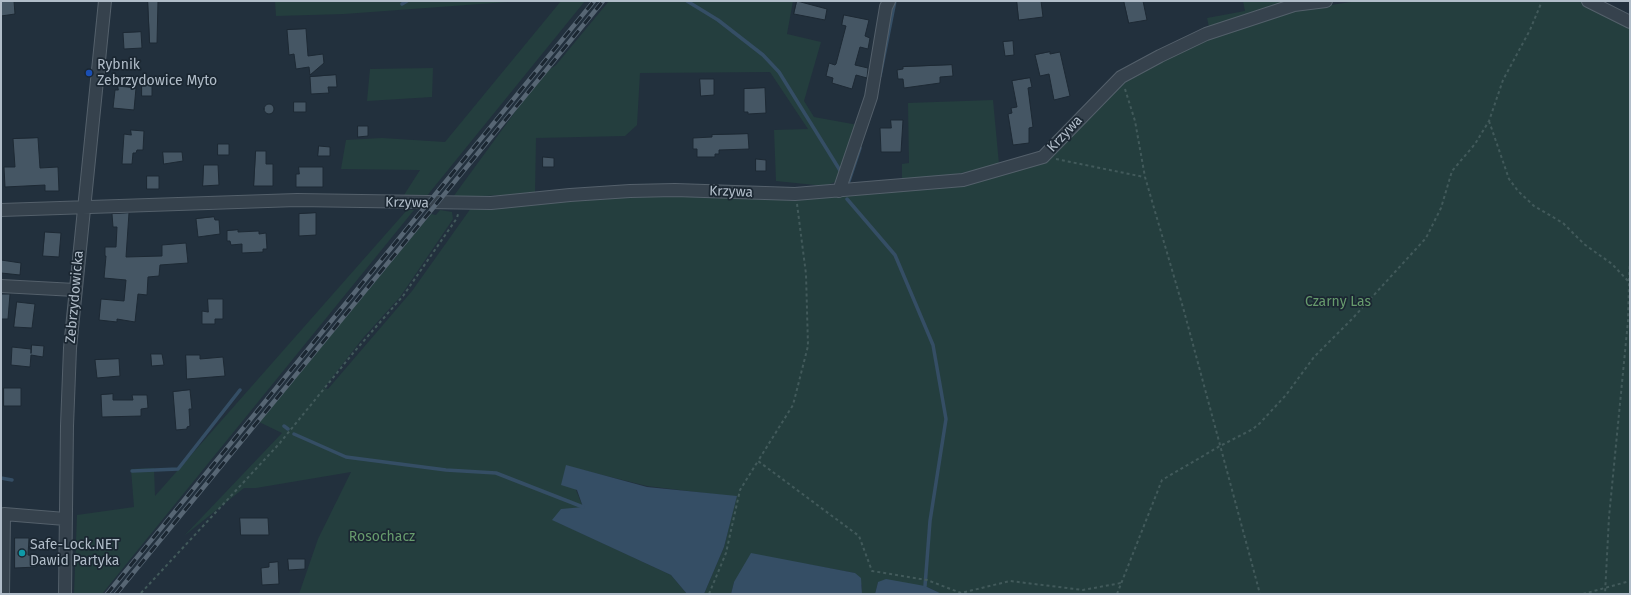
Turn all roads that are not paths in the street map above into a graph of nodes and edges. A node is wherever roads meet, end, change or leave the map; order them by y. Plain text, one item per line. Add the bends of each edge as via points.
1 (105, 1) edge
2 (889, 1) edge
3 (1326, 1) edge
4 (1588, 1) edge
5 (1630, 22) edge
6 (839, 191) junction
7 (83, 207) junction
8 (1, 210) edge
9 (1, 286) edge
10 (75, 290) junction
11 (65, 518) junction
12 (3, 594) edge
13 (65, 594) edge

1 - 7 street, Zebrzydowicka
2 - 6 street via 871,97
3 - 6 street, Krzywa via 1294,5 1206,34 1121,77 1043,157 963,180
4 - 5 street
6 - 7 street, Krzywa via 795,194 630,191 570,194 498,203 297,200
7 - 8 street, Krzywa
7 - 10 street, Zebrzydowicka
9 - 10 street
10 - 11 street, Zebrzydowicka via 68,384
11 - 12 street via 4,514
11 - 13 street, Zebrzydowicka

